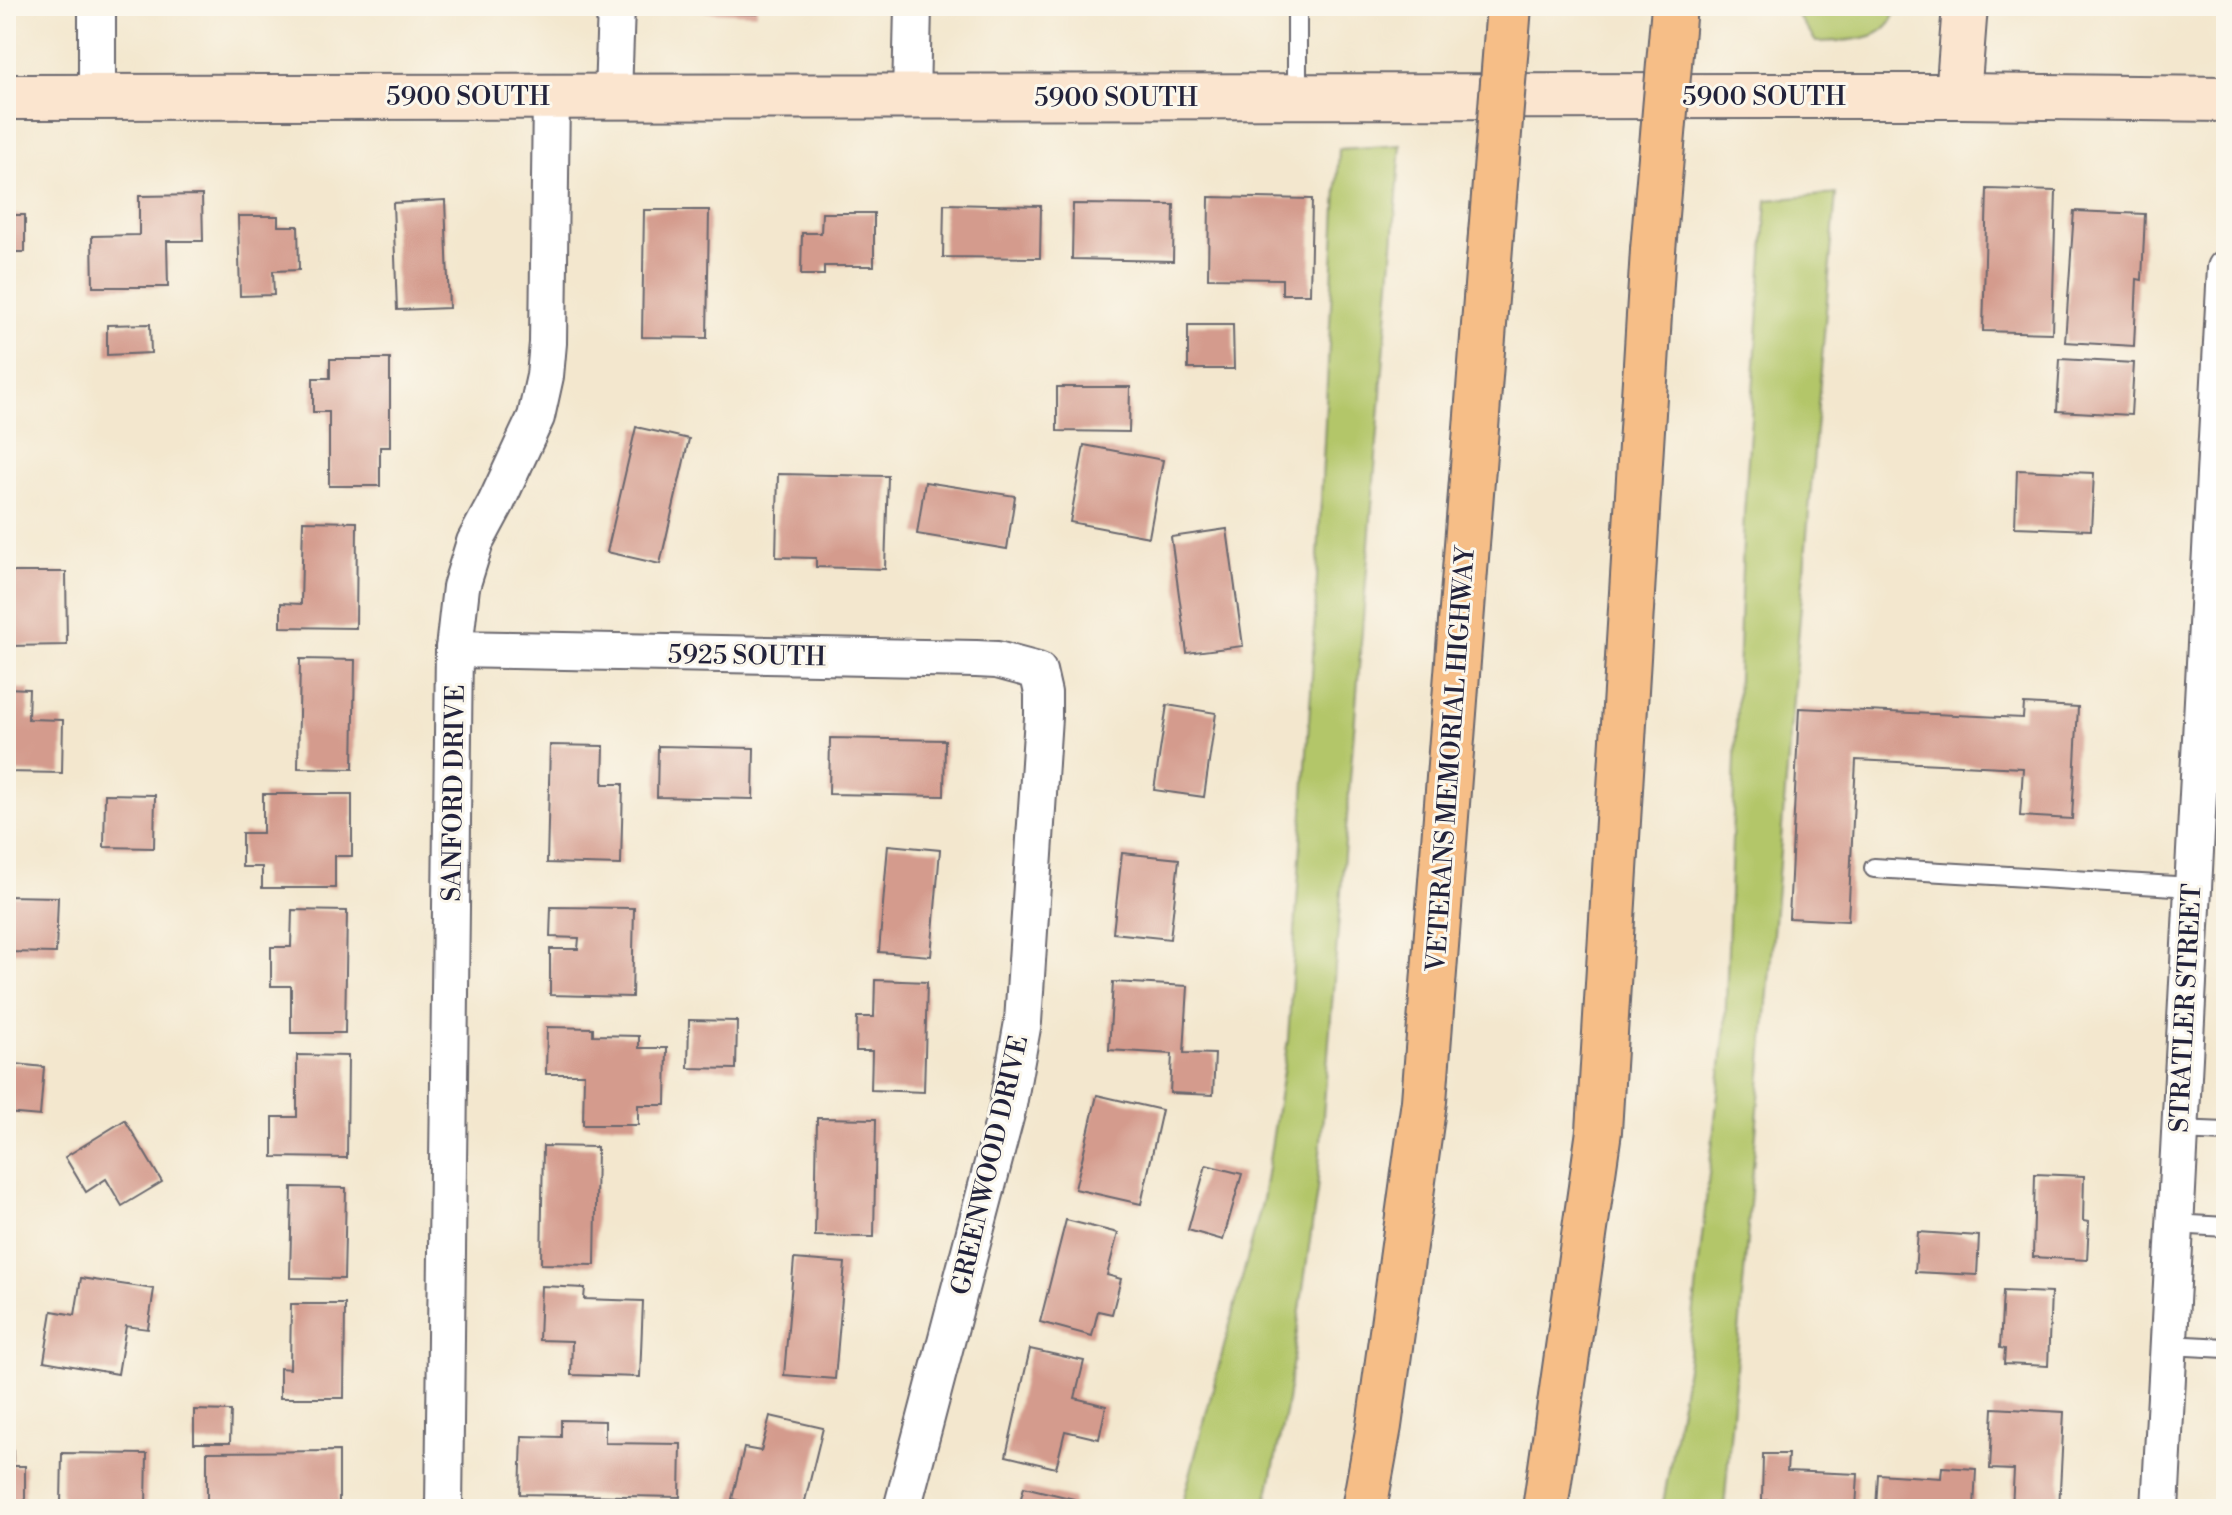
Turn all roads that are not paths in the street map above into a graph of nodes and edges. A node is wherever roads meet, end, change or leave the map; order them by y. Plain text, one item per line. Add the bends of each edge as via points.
1 (97, 6) edge
2 (616, 6) edge
3 (913, 6) edge
4 (1297, 6) edge
5 (1509, 6) edge
6 (1674, 6) edge
7 (1965, 6) edge
8 (551, 96) junction
9 (613, 96) junction
10 (1958, 96) junction
11 (6, 97) edge
12 (97, 97) junction
13 (1297, 97) junction
14 (911, 98) junction
15 (2226, 99) edge
16 (2226, 268) edge
17 (454, 649) junction
18 (1038, 671) joint
19 (1874, 868) dead end
20 (2192, 887) junction
21 (2178, 1130) junction
22 (2226, 1132) edge
23 (2174, 1224) junction
24 (2226, 1227) edge
25 (2168, 1345) junction
26 (2226, 1348) edge
27 (1379, 1426) junction
28 (444, 1509) edge
29 (902, 1509) edge
30 (1351, 1509) edge
31 (1364, 1509) edge
32 (1545, 1509) edge
33 (2160, 1509) edge

1 - 12 street
2 - 9 street
3 - 14 street
4 - 13 lane
5 - 27 highway, VETERANS MEMORIAL HIGHWAY, bridge via 1424,1101
6 - 32 highway, bridge via 1653,250 1599,1131
7 - 10 street
8 - 9 street, 5900 SOUTH
8 - 12 street, 5900 SOUTH
8 - 17 street, SANFORD DRIVE via 545,376 536,417 475,542 461,587
9 - 14 street, 5900 SOUTH
10 - 13 street, 5900 SOUTH
10 - 15 street, 5900 SOUTH
11 - 12 street, 5900 SOUTH
13 - 14 street, 5900 SOUTH
16 - 20 street, STRATLER STREET
17 - 18 street, 5925 SOUTH via 976,659
17 - 28 street, SANFORD DRIVE
18 - 29 street, GREENWOOD DRIVE via 1043,730 1019,1051
19 - 20 lane
20 - 21 street, STRATLER STREET
21 - 22 lane
21 - 23 street, STRATLER STREET
23 - 24 lane
23 - 25 street, STRATLER STREET
25 - 26 lane
25 - 33 street, STRATLER STREET
27 - 30 highway
27 - 31 highway, VETERANS MEMORIAL HIGHWAY

